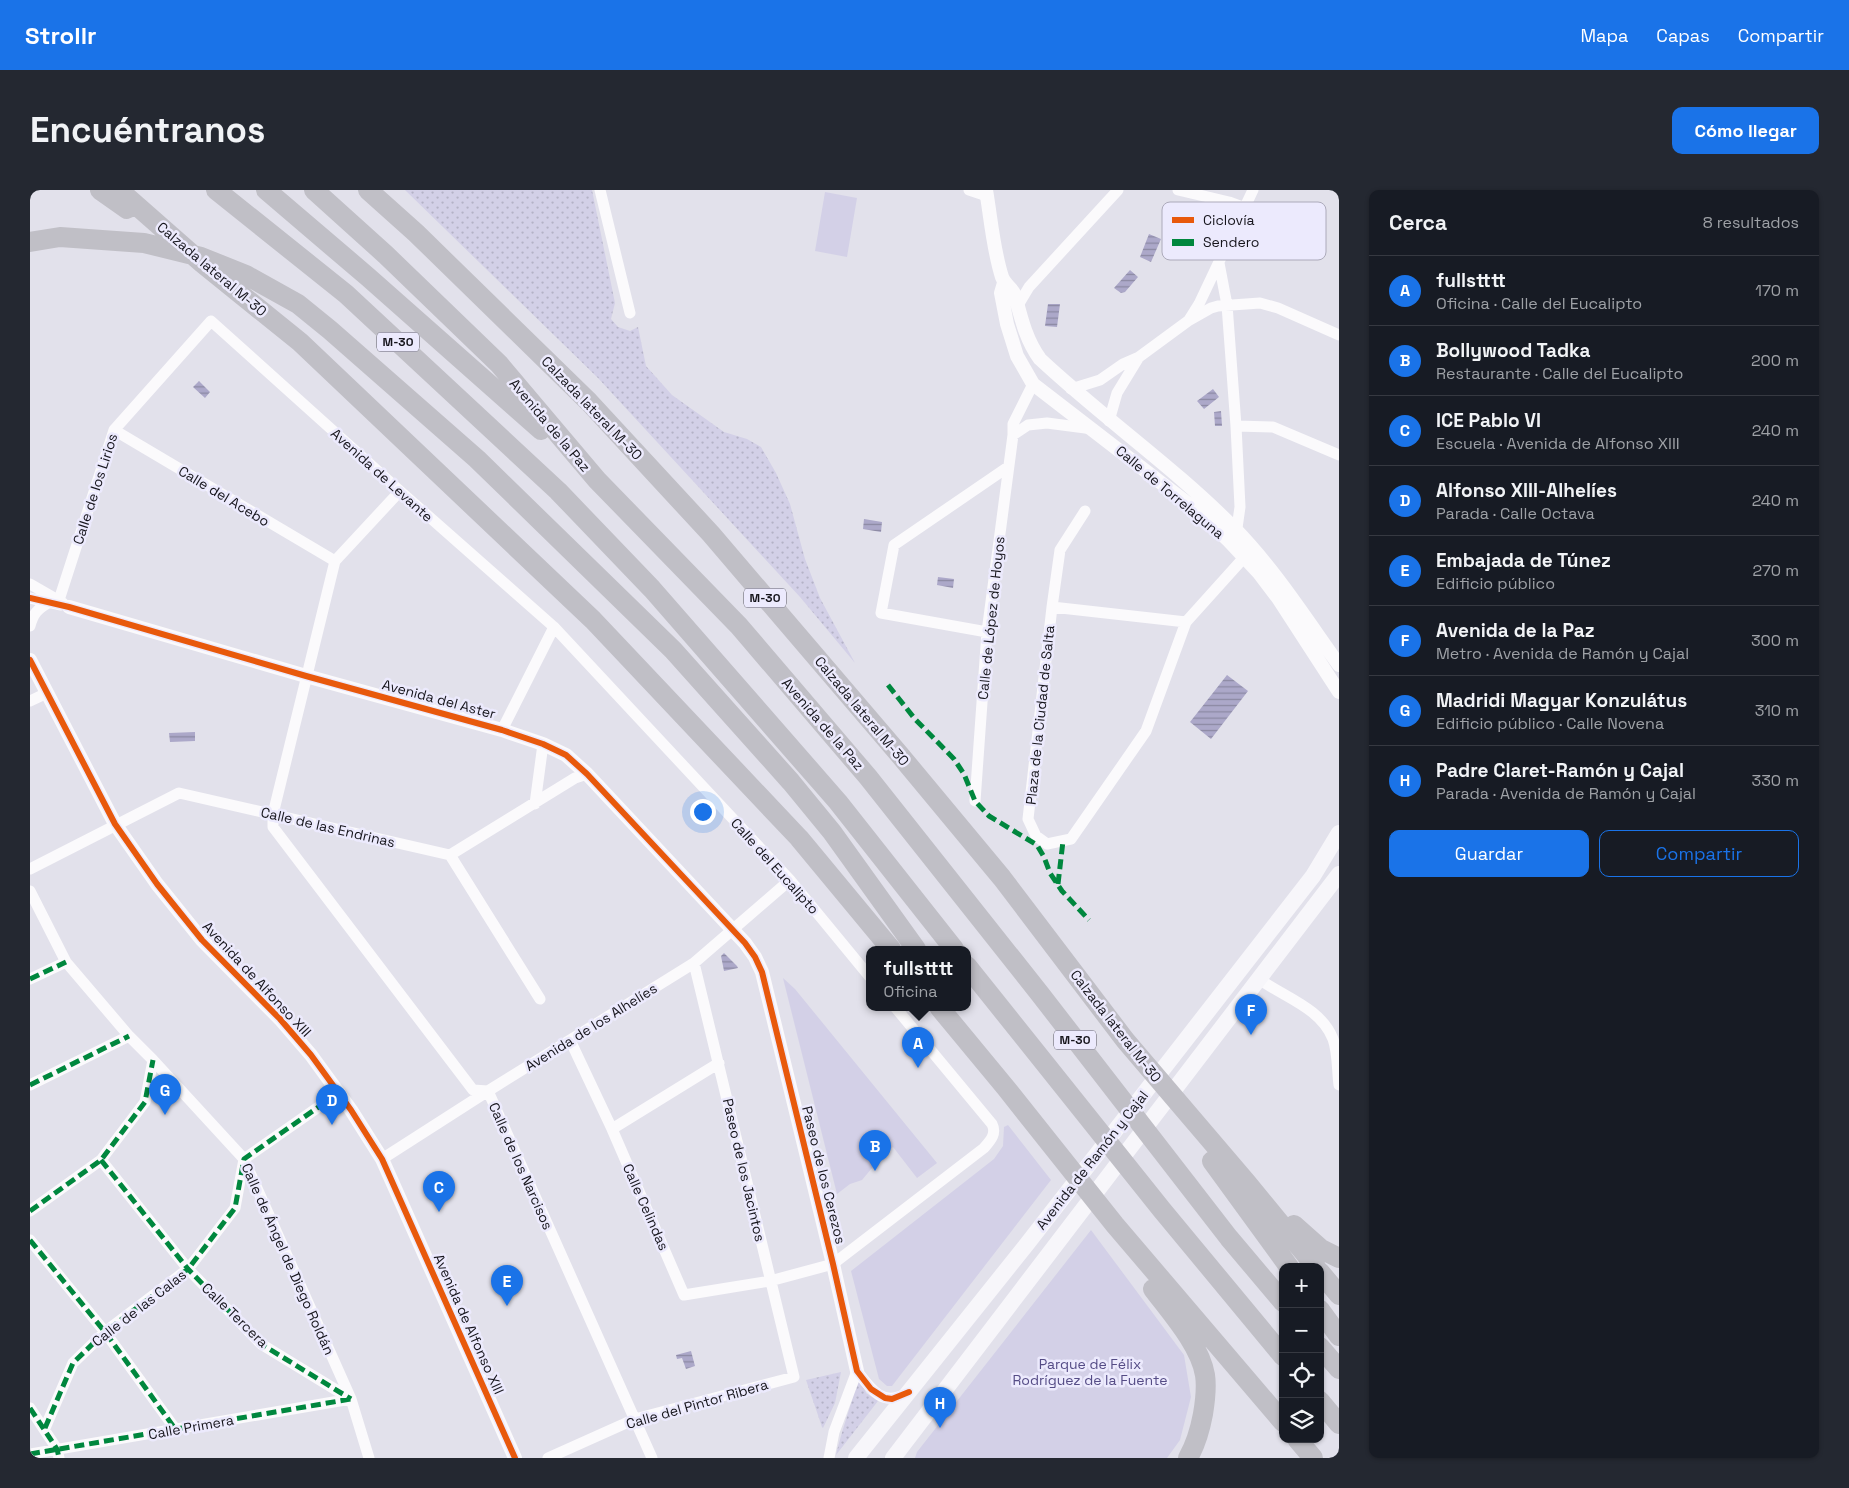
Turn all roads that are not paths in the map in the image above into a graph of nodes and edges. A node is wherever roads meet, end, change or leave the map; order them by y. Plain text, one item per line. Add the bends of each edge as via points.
1 (100, 190) edge
2 (118, 190) edge
3 (266, 190) edge
4 (314, 190) edge
5 (368, 190) edge
6 (600, 190) edge
7 (969, 190) edge
8 (1118, 190) edge
9 (1178, 190) edge
10 (1253, 190) edge
11 (987, 193) edge
12 (220, 194) edge
13 (1229, 202) edge
14 (1248, 202) edge
15 (90, 239) junction
16 (30, 242) edge
17 (30, 254) edge
18 (1220, 260) edge
19 (202, 263) junction
20 (1219, 263) junction
21 (1004, 283) junction
22 (1227, 305) junction
23 (1017, 307) junction
24 (630, 313) dead end
25 (211, 321) joint
26 (1188, 321) junction
27 (1339, 334) edge
28 (1139, 358) junction
29 (1033, 384) junction
30 (1071, 389) junction
31 (1109, 421) junction
32 (1236, 426) junction
33 (1094, 429) junction
34 (114, 430) junction
35 (1013, 435) junction
36 (1339, 455) edge
37 (1008, 467) junction
38 (597, 480) junction
39 (400, 491) junction
40 (1085, 511) dead end
41 (1236, 530) junction
42 (1246, 553) junction
43 (335, 561) junction
44 (30, 584) edge
45 (30, 598) edge
46 (59, 603) junction
47 (1052, 607) junction
48 (1186, 622) junction
49 (30, 626) edge
50 (554, 627) junction
51 (987, 632) junction
52 (30, 660) edge
53 (1339, 665) edge
54 (306, 676) junction
55 (1339, 692) edge
56 (47, 693) junction
57 (30, 701) edge
58 (502, 730) junction
59 (543, 744) junction
60 (587, 774) junction
61 (792, 782) junction
62 (975, 801) dead end
63 (535, 804) junction
64 (273, 814) junction
65 (115, 824) junction
66 (1339, 833) edge
67 (450, 855) junction
68 (30, 869) edge
69 (1339, 874) edge
70 (790, 880) junction
71 (30, 891) edge
72 (733, 930) junction
73 (889, 946) edge
74 (914, 946) edge
75 (950, 946) edge
76 (951, 946) edge
77 (66, 962) junction
78 (694, 964) junction
79 (971, 971) edge
80 (866, 972) edge
81 (30, 979) edge
82 (1260, 979) junction
83 (540, 1000) dead end
84 (898, 1011) edge
85 (942, 1011) edge
86 (957, 1011) edge
87 (129, 1036) junction
88 (570, 1040) junction
89 (1124, 1040) junction
90 (153, 1060) junction
91 (719, 1063) junction
92 (30, 1085) edge
93 (1339, 1085) edge
94 (1006, 1088) junction
95 (488, 1091) junction
96 (340, 1092) junction
97 (612, 1129) junction
98 (244, 1159) junction
99 (101, 1160) junction
100 (382, 1160) junction
101 (1247, 1183) junction
102 (30, 1211) edge
103 (1115, 1225) junction
104 (30, 1240) edge
105 (1339, 1258) edge
106 (1286, 1263) edge
107 (1313, 1263) edge
108 (833, 1264) junction
109 (188, 1269) junction
110 (1324, 1277) edge
111 (770, 1281) junction
112 (1339, 1295) edge
113 (1279, 1297) edge
114 (1324, 1315) edge
115 (105, 1332) junction
116 (1339, 1336) edge
117 (1324, 1352) edge
118 (1281, 1353) edge
119 (1339, 1369) edge
120 (857, 1371) junction
121 (794, 1377) joint
122 (909, 1392) junction
123 (352, 1399) junction
124 (1324, 1406) edge
125 (30, 1408) edge
126 (1279, 1417) edge
127 (635, 1419) junction
128 (1339, 1424) edge
129 (45, 1428) junction
130 (176, 1430) junction
131 (1300, 1443) edge
132 (58, 1453) edge
133 (30, 1454) edge
134 (369, 1458) edge
135 (515, 1458) edge
136 (548, 1458) edge
137 (652, 1458) edge
138 (829, 1458) edge
139 (856, 1458) edge
140 (893, 1458) edge
141 (1188, 1458) edge
142 (1313, 1458) edge

1 - 19 highway
2 - 19 highway, Calzada lateral M-30
3 - 38 highway
4 - 38 highway, Avenida de la Paz / M-30 via 499,364
5 - 89 highway, Calzada lateral M-30 / M-30 via 589,402 710,534 1002,878
6 - 24 street
7 - 11 street
8 - 23 street via 1029,287
9 - 13 street
10 - 14 street
11 - 21 street
12 - 76 highway, M-30 via 346,294 558,491 652,589 838,802
15 - 16 highway via 60,237
15 - 17 highway
15 - 61 highway via 144,243 201,257 246,275 298,304 477,459 673,650
18 - 20 street
19 - 73 highway, Calzada lateral M-30 via 300,342 593,620 799,838
20 - 22 street
20 - 26 street
21 - 23 street via 1014,292
21 - 29 street via 1001,293 1007,324 1017,356
22 - 26 street via 1211,308
22 - 27 street via 1260,303
22 - 32 street
23 - 30 street via 1032,348
25 - 34 street, Calle de los Lirios
25 - 39 street, Avenida de Levante
26 - 28 street
28 - 30 street via 1123,364 1100,380
28 - 31 street via 1117,393
29 - 33 street, Calle de Torrelaguna
29 - 35 street, Calle de López de Hoyos via 1013,424
30 - 31 street, Calle de Torrelaguna
31 - 41 street, Calle de Torrelaguna via 1194,489
32 - 36 street via 1273,427
32 - 41 street via 1240,507
33 - 35 street via 1047,423 1028,426
33 - 42 street, Calle de Torrelaguna
34 - 43 street, Calle del Acebo
34 - 46 street, Calle de los Lirios
35 - 37 street, Calle de López de Hoyos
37 - 51 street, Calle de López de Hoyos
37 - 51 street via 894,545 881,613
38 - 113 highway, Avenida de la Paz / M-30 via 739,626 868,777
39 - 43 street
39 - 50 street, Avenida de Levante
40 - 47 street, Plaza de la Ciudad de Salta via 1060,550
41 - 42 street, Calle de Torrelaguna
42 - 48 street, Plaza de la Ciudad de Salta
42 - 53 street, Calle de Torrelaguna via 1268,566
42 - 55 street, Calle de Torrelaguna
43 - 54 street
44 - 46 street
45 - 46 street
46 - 49 street via 42,607 35,613
46 - 54 street, Avenida del Aster
47 - 48 street, Plaza de la Ciudad de Salta
47 - 48 street, Plaza de la Ciudad de Salta via 1028,819 1036,836 1046,844 1071,839 1146,731
50 - 58 street
50 - 70 street, Calle del Eucalipto
51 - 62 street, Calle de López de Hoyos
52 - 56 street, Avenida de Alfonso XIII
54 - 58 street, Avenida del Aster
54 - 64 street
56 - 57 street
56 - 65 street, Avenida de Alfonso XIII
58 - 59 street, Avenida del Aster
59 - 60 street, Avenida del Aster via 566,755
59 - 63 street
60 - 63 street via 575,778
60 - 72 street, Avenida del Aster
61 - 74 highway
61 - 75 highway via 828,817 899,897
63 - 67 street
64 - 65 street, Calle de las Endrinas via 179,793
64 - 67 street, Calle de las Endrinas
64 - 95 street, Calle de los Narcisos via 273,827 473,1090
65 - 68 street, Calle de las Endrinas
65 - 96 street, Avenida de Alfonso XIII via 202,940 280,1019
66 - 122 main road, Avenida de Ramón y Cajal via 1313,876
67 - 83 street
69 - 82 main road, Avenida de Ramón y Cajal
70 - 72 street, Avenida de los Alhelíes
70 - 80 street, Calle del Eucalipto
71 - 77 street, Calle de Ángel de Diego Roldán
72 - 78 street, Avenida de los Alhelíes
72 - 108 street, Paseo de los Cerezos via 755,957 762,972
77 - 81 street
77 - 87 street, Calle de Ángel de Diego Roldán
78 - 88 street, Avenida de los Alhelíes
78 - 91 street, Paseo de los Jacintos
79 - 118 highway, M-30
82 - 93 street via 1314,1014 1328,1030 1335,1049
82 - 140 main road, Avenida de Ramón y Cajal
84 - 108 street via 992,1124 994,1131 984,1148
85 - 94 highway
86 - 94 highway
87 - 90 street, Calle de Ángel de Diego Roldán
87 - 92 street
88 - 95 street, Avenida de los Alhelíes
88 - 97 street, Calle Celindas
89 - 101 highway, Calzada lateral M-30 / M-30
89 - 106 highway, M-30
90 - 98 street, Calle de Ángel de Diego Roldán
90 - 99 street via 145,1102
91 - 97 street
91 - 111 street, Paseo de los Jacintos
94 - 103 highway
95 - 100 street, Avenida de los Alhelíes
95 - 127 street, Calle de los Narcisos
96 - 98 street
96 - 100 street, Avenida de Alfonso XIII
97 - 111 street, Calle Celindas via 684,1295
98 - 109 street, Calle de las Calas via 235,1208
98 - 123 street, Calle de Ángel de Diego Roldán
99 - 102 street
99 - 109 street, Calle Tercera
100 - 135 street, Avenida de Alfonso XIII
101 - 105 highway via 1321,1249
101 - 107 highway, Calzada lateral M-30 / M-30
103 - 126 highway
103 - 141 highway via 1140,1272 1180,1324 1199,1356 1205,1375 1200,1432
104 - 115 street
108 - 111 street
108 - 120 street, Paseo de los Cerezos
109 - 115 street, Calle de las Calas
109 - 123 street, Calle Tercera via 261,1344
110 - 112 highway
111 - 121 street, Paseo de los Jacintos
114 - 116 highway
115 - 129 street, Calle de las Calas via 73,1363
115 - 130 street
117 - 119 highway
120 - 122 street, Paseo de los Cerezos via 871,1389 885,1398 892,1399
120 - 138 street via 834,1432
121 - 127 street, Calle del Pintor Ribera
122 - 139 main road, Avenida de Ramón y Cajal
123 - 130 street, Calle Primera
123 - 134 street, Calle de Ángel de Diego Roldán
124 - 128 highway
125 - 129 street
127 - 136 street, Calle del Pintor Ribera
127 - 137 street, Calle de los Narcisos
129 - 132 street
130 - 132 street, Calle Primera
131 - 142 highway
132 - 133 street, Calle Primera

